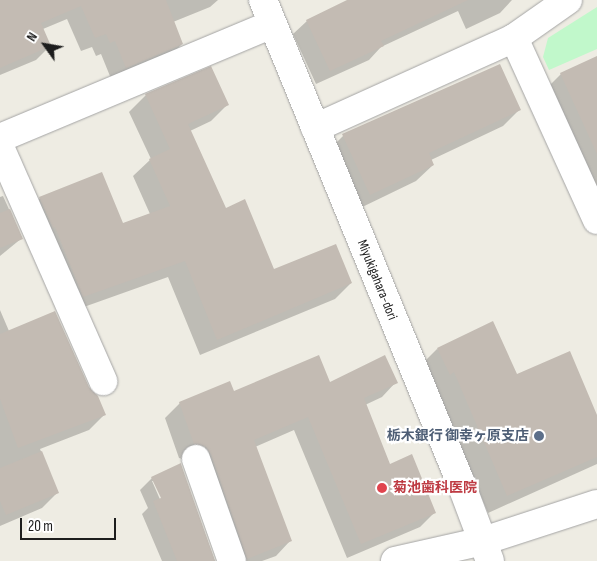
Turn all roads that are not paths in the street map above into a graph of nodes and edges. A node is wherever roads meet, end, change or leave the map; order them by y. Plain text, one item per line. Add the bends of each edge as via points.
1 (568, 0) edge
2 (267, 12) edge
3 (514, 38) junction
4 (314, 128) junction
5 (0, 138) edge
6 (0, 147) edge
7 (597, 220) edge
8 (103, 381) dead end
9 (196, 460) dead end
10 (597, 504) edge
11 (486, 551) edge
12 (232, 561) edge
13 (395, 561) edge

1 - 3 street
2 - 4 street, Miyukigahara-dori
2 - 5 street
3 - 4 street
3 - 7 street
4 - 11 street, Miyukigahara-dori
6 - 8 street
9 - 12 street
10 - 11 street
11 - 13 street

